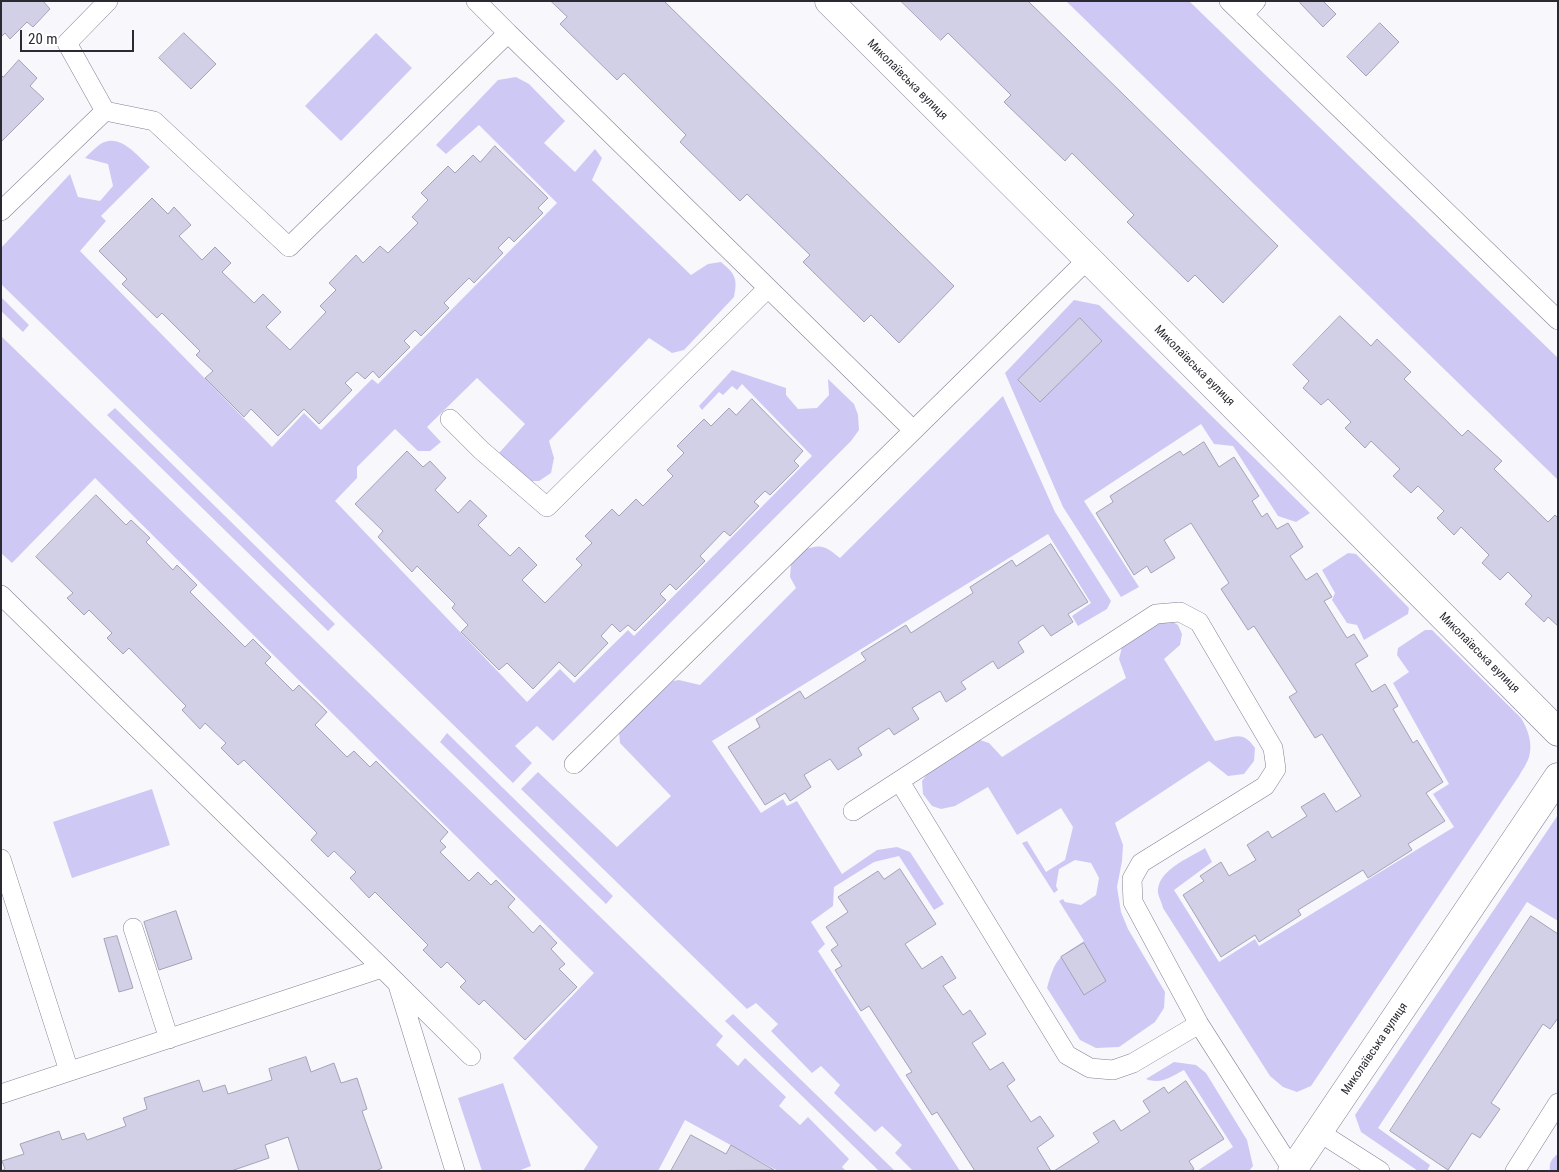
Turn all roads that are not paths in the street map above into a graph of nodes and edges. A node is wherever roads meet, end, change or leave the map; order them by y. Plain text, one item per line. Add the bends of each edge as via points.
1 (108, 1) edge
2 (476, 1) edge
3 (828, 1) edge
4 (1228, 1) edge
5 (1256, 1) edge
6 (1243, 15) junction
7 (508, 33) junction
8 (105, 110) junction
9 (1, 211) edge
10 (1088, 259) junction
11 (768, 288) junction
12 (1558, 320) edge
13 (450, 419) dead end
14 (913, 430) junction
15 (1, 595) edge
16 (1558, 732) edge
17 (574, 764) dead end
18 (1558, 777) edge
19 (900, 782) junction
20 (853, 811) dead end
21 (1, 859) edge
22 (133, 928) dead end
23 (382, 968) junction
24 (396, 982) junction
25 (1199, 1024) junction
26 (169, 1039) junction
27 (471, 1056) dead end
28 (69, 1071) junction
29 (1, 1094) edge
30 (1558, 1103) edge
31 (1319, 1132) junction
32 (455, 1171) edge
33 (1292, 1171) edge
34 (1380, 1171) edge
35 (1515, 1171) edge

1 - 8 lane via 67,43
2 - 7 lane
3 - 10 street, Миколаївська вулиця
4 - 6 lane
5 - 6 lane
6 - 12 lane
7 - 8 lane via 289,247 154,121
7 - 11 lane
8 - 9 lane
10 - 14 lane
10 - 16 street, Миколаївська вулиця
11 - 13 lane via 547,507
11 - 14 lane
14 - 17 lane
15 - 23 lane
18 - 31 street, Миколаївська вулиця
19 - 20 lane
19 - 25 lane via 1067,1055 1090,1068 1113,1070 1133,1063
19 - 25 lane via 1156,614 1180,612 1199,622 1273,748 1276,769 1265,786 1141,863 1132,879 1133,902
21 - 28 lane
22 - 26 lane
23 - 24 lane
23 - 26 lane
24 - 27 lane
24 - 32 lane
25 - 33 lane
26 - 28 lane
28 - 29 lane
30 - 35 lane
31 - 33 street, Миколаївська вулиця
31 - 34 lane

